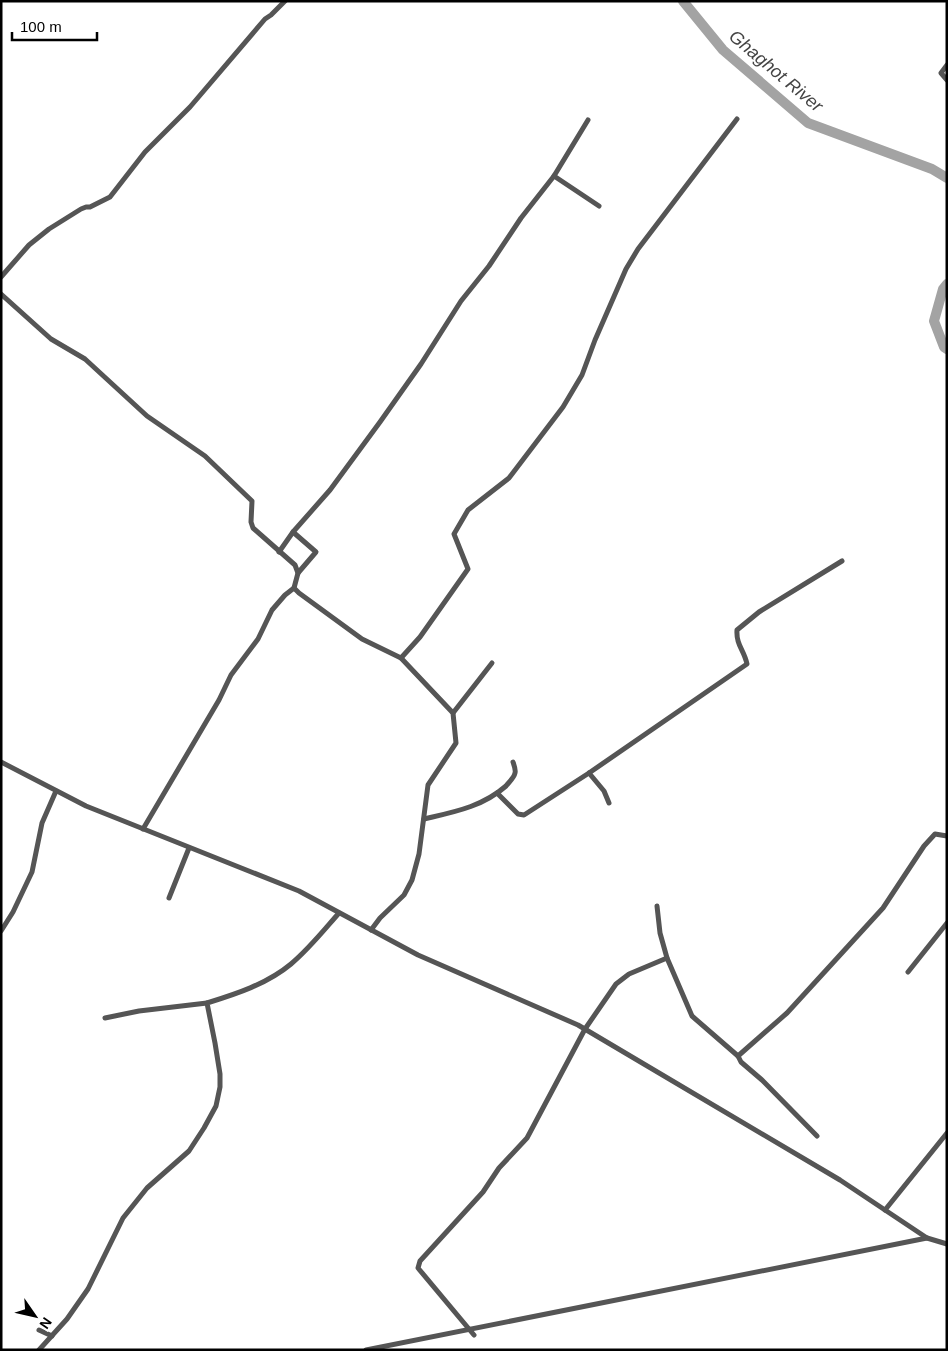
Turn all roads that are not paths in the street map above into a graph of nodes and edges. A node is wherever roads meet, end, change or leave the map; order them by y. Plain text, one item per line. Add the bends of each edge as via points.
1 (285, 1) edge
2 (947, 65) edge
3 (947, 80) edge
4 (737, 119) dead end
5 (588, 120) dead end
6 (554, 176) junction
7 (599, 206) dead end
8 (1, 277) edge
9 (1, 294) edge
10 (293, 532) junction
11 (279, 552) junction
12 (842, 561) dead end
13 (298, 573) junction
14 (294, 588) junction
15 (401, 658) junction
16 (492, 662) dead end
17 (453, 713) junction
18 (1, 762) edge
19 (513, 762) dead end
20 (590, 773) junction
21 (56, 791) junction
22 (497, 793) junction
23 (609, 803) dead end
24 (424, 819) junction
25 (143, 829) junction
26 (947, 836) edge
27 (189, 848) junction
28 (169, 898) dead end
29 (657, 906) dead end
30 (339, 913) junction
31 (947, 923) edge
32 (371, 930) junction
33 (1, 931) edge
34 (667, 958) junction
35 (908, 972) dead end
36 (207, 1003) junction
37 (105, 1018) dead end
38 (585, 1029) junction
39 (738, 1056) junction
40 (947, 1132) edge
41 (817, 1136) dead end
42 (885, 1210) junction
43 (926, 1238) junction
44 (947, 1244) edge
45 (470, 1329) junction
46 (39, 1330) dead end
47 (52, 1336) junction
48 (474, 1336) dead end
49 (39, 1350) edge
50 (366, 1350) edge

1 - 8 street via 265,19 190,108 146,152 110,198 86,206 49,229
2 - 3 street via 941,74
4 - 15 street via 638,249 594,340 582,375 562,407 509,478 468,510 454,534 468,569 420,637
5 - 6 street
6 - 7 street
6 - 10 street via 461,301 355,457
9 - 11 street via 51,339 85,359 147,416 206,456 252,501 250,522 253,528
10 - 11 street
10 - 13 street via 316,552
11 - 13 street via 295,565
12 - 20 street via 759,612 737,630 736,639 747,664
13 - 14 street
14 - 15 street via 362,639
14 - 25 street via 272,610 258,639 231,675
15 - 17 street
16 - 17 street
17 - 24 street via 456,743 428,785
18 - 21 street
19 - 22 street via 515,773 512,780
20 - 22 street via 524,816
20 - 23 street
21 - 25 street
21 - 33 street via 42,823 32,872 14,912
22 - 24 street via 465,809
24 - 32 street via 412,880 404,894
25 - 27 street
26 - 39 street via 935,834 883,908 787,1013
27 - 28 street
27 - 30 street via 299,891
29 - 34 street
30 - 32 street
30 - 36 street via 290,966 250,988
31 - 35 street
32 - 38 street via 418,955
34 - 38 street via 629,974 616,984
34 - 39 street via 692,1016
36 - 37 street
36 - 47 street via 220,1074 216,1106 189,1151 147,1188 123,1218 88,1288
38 - 42 street
38 - 45 street via 527,1138 420,1262 418,1268
39 - 41 street
40 - 42 street
42 - 43 street
43 - 44 street
43 - 45 street
45 - 48 street
45 - 50 street
46 - 47 street
47 - 49 street

